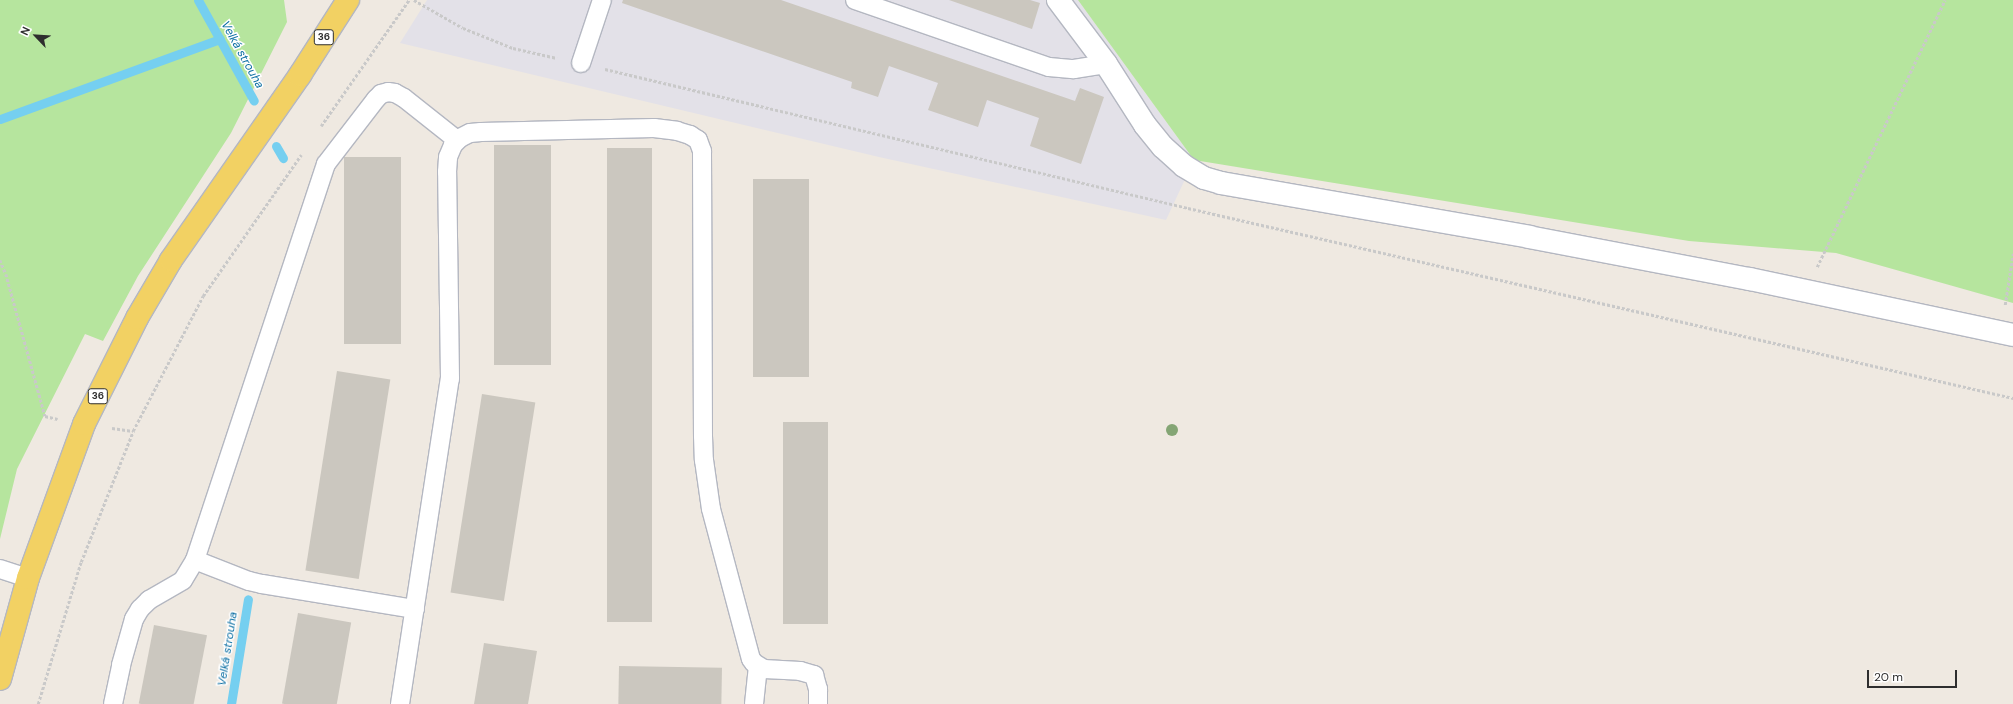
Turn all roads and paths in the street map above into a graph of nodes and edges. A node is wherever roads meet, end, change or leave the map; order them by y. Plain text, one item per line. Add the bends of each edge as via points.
1 (348, 0) edge
2 (409, 0) edge
3 (414, 0) edge
4 (602, 0) edge
5 (855, 0) edge
6 (1058, 0) edge
7 (1945, 0) edge
8 (581, 63) junction
9 (1106, 64) junction
10 (320, 128) dead end
11 (457, 140) junction
12 (302, 154) dead end
13 (2013, 254) edge
14 (0, 260) edge
15 (1805, 292) junction
16 (2007, 334) edge
17 (2013, 398) edge
18 (84, 424) junction
19 (194, 560) junction
20 (0, 569) edge
21 (28, 578) junction
22 (415, 609) junction
23 (758, 666) junction
24 (0, 679) edge
25 (38, 704) edge
26 (113, 704) edge
27 (400, 704) edge
28 (754, 704) edge
29 (818, 704) edge

1 - 18 main road, 36 via 300,75 171,260 137,318
2 - 10 path
3 - 8 path via 463,28 513,48
4 - 8 lane
5 - 9 lane via 1049,67 1074,69
6 - 9 street
7 - 15 path
8 - 17 path via 1188,208
9 - 15 street via 1144,125 1184,166 1204,178 1537,238
11 - 19 lane via 404,98 388,92 376,99 332,153 321,174
11 - 22 lane via 448,157 447,172 450,379
11 - 23 lane via 470,133 481,132 654,128 677,131 698,140 703,164 704,460 711,510 719,542 751,659
12 - 25 path via 203,296 133,431 81,562
13 - 16 path
14 - 18 path via 45,416
15 - 16 street
18 - 21 main road, 36
19 - 22 lane via 262,584
19 - 26 lane via 183,580 149,600 137,614 121,665
20 - 21 lane
21 - 24 main road, 36
22 - 27 lane
23 - 28 lane
23 - 29 lane via 771,670 808,672 814,675 818,689

